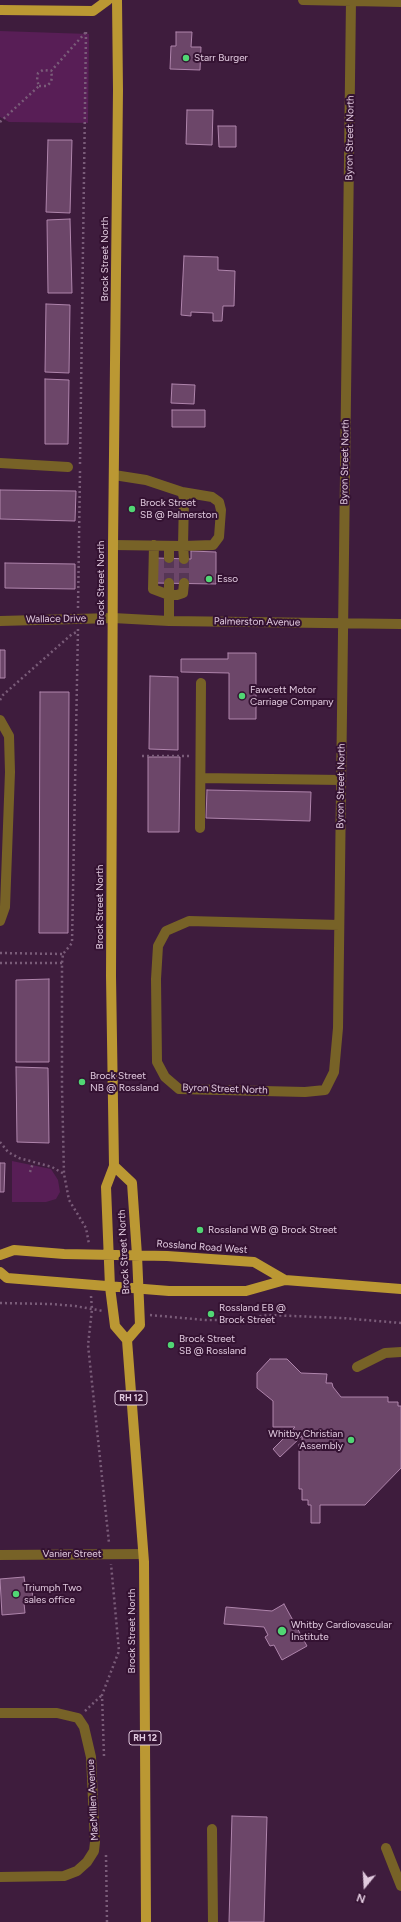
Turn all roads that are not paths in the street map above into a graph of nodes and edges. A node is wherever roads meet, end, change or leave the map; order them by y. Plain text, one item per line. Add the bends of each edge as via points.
1 (108, 0) edge
2 (117, 0) edge
3 (303, 0) edge
4 (351, 1) edge
5 (401, 2) edge
6 (0, 10) edge
7 (0, 463) edge
8 (68, 467) dead end
9 (114, 476) junction
10 (182, 492) junction
11 (113, 544) junction
12 (154, 545) junction
13 (169, 546) junction
14 (183, 546) junction
15 (169, 558) tunnel mouth
16 (184, 559) tunnel mouth
17 (169, 583) tunnel mouth
18 (184, 583) dead end
19 (169, 595) junction
20 (113, 618) junction
21 (0, 621) edge
22 (169, 621) junction
23 (343, 624) junction
24 (401, 624) edge
25 (201, 683) dead end
26 (0, 720) edge
27 (201, 778) junction
28 (341, 780) junction
29 (200, 828) dead end
30 (0, 921) edge
31 (339, 925) junction
32 (114, 1166) junction
33 (108, 1254) junction
34 (0, 1255) edge
35 (137, 1255) junction
36 (0, 1272) edge
37 (285, 1280) junction
38 (110, 1287) junction
39 (138, 1289) junction
40 (401, 1289) edge
41 (127, 1340) junction
42 (401, 1352) edge
43 (357, 1367) dead end
44 (143, 1554) junction
45 (0, 1555) edge
46 (0, 1713) edge
47 (212, 1829) dead end
48 (386, 1848) dead end
49 (0, 1877) edge
50 (401, 1886) edge
51 (146, 1922) edge
52 (213, 1922) edge

1 - 6 main road via 93,11
2 - 9 main road, Brock Street North
3 - 4 street
4 - 5 street
4 - 23 street, Byron Street North
7 - 8 street
9 - 10 street via 146,480
9 - 11 main road, Brock Street North
10 - 14 street
10 - 14 street via 212,497 218,502 221,510 219,537 213,545
11 - 12 street
11 - 20 main road, Brock Street North
12 - 13 street
12 - 19 street via 153,589
13 - 14 street
13 - 15 street
14 - 16 street
17 - 19 street
18 - 19 street via 182,593
19 - 22 street
20 - 21 street, Wallace Drive
20 - 22 street, Palmerston Avenue
20 - 32 main road, Brock Street North
22 - 23 street, Palmerston Avenue
23 - 24 street, Palmerston Avenue
23 - 28 street, Byron Street North
25 - 27 street
26 - 30 street via 9,736 10,772 5,907
27 - 28 street
27 - 29 street
28 - 31 street, Byron Street North
31 - 31 street, Byron Street North via 338,1028 334,1072 325,1090 297,1092 179,1089 165,1077 157,1062 156,979 158,946 166,931 189,921
32 - 33 main road, Brock Street North via 106,1187
32 - 35 main road, Brock Street North via 132,1183
33 - 34 main road, Rossland Road West via 14,1250
33 - 35 main road, Rossland Road West
33 - 38 main road, Brock Street North
35 - 37 main road, Rossland Road West via 254,1262
35 - 39 main road, Brock Street North
36 - 38 main road via 7,1278
37 - 39 main road, Rossland Road West via 246,1291
37 - 40 main road, Rossland Road West
38 - 39 main road, Rossland Road West
38 - 41 main road, Brock Street North via 115,1326
39 - 41 main road, Brock Street North via 138,1328
41 - 44 main road, Brock Street North / RH 12
42 - 43 street via 385,1353
44 - 45 street, Vanier Street
44 - 51 main road, Brock Street North / RH 12
46 - 49 street, MacMillen Avenue via 57,1713 78,1718 84,1727 91,1757 95,1842 94,1852 87,1862 77,1871 64,1876
47 - 52 street
48 - 50 street

